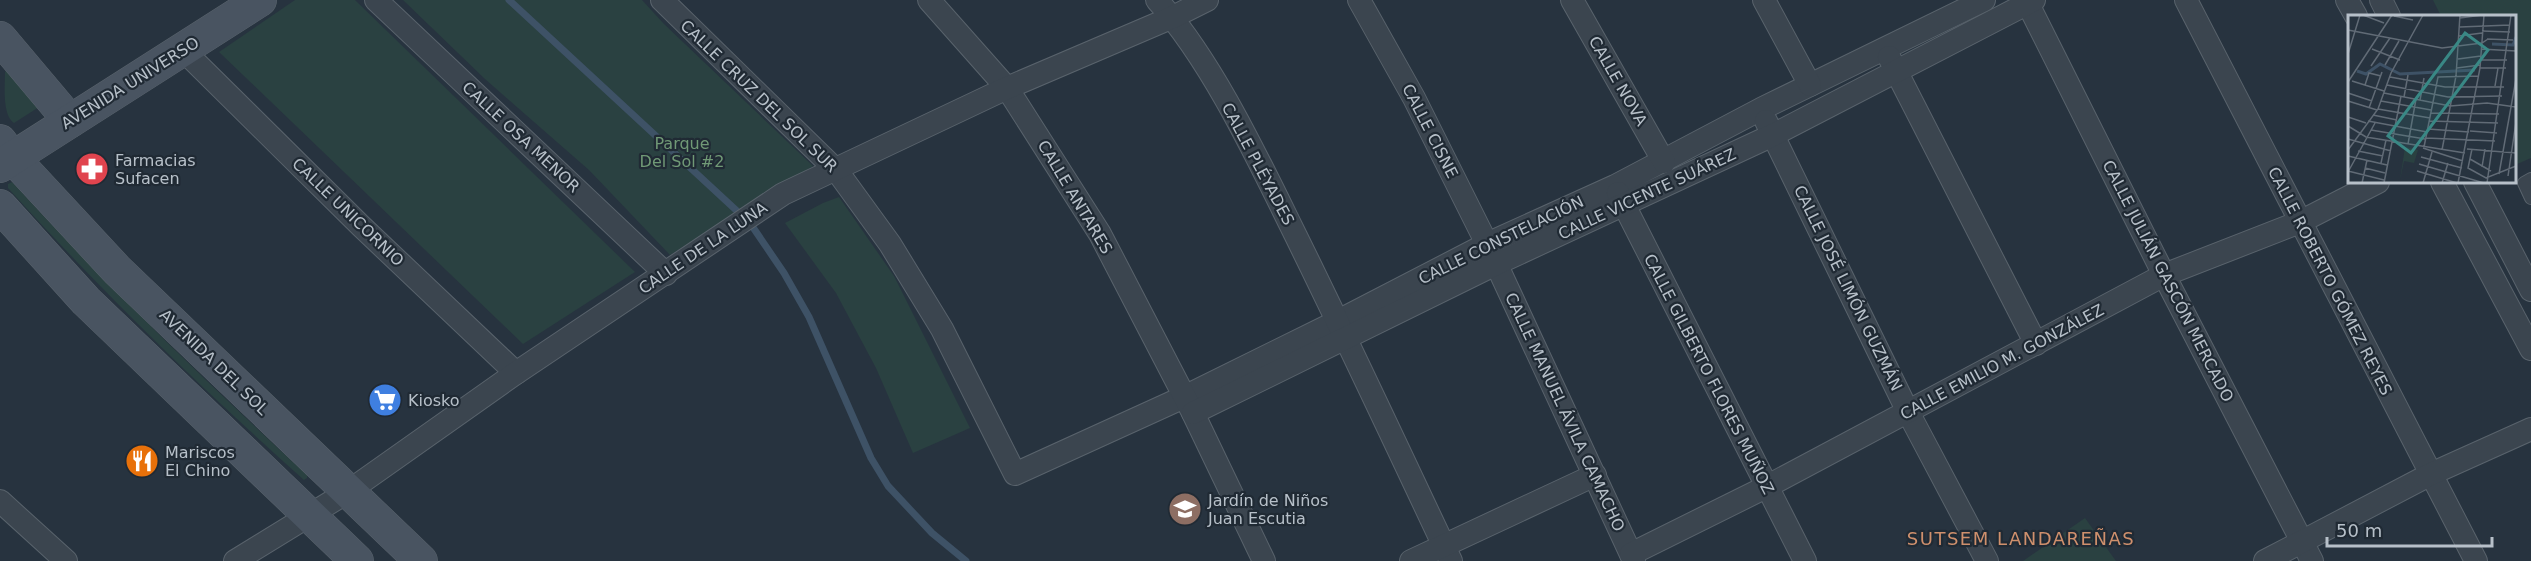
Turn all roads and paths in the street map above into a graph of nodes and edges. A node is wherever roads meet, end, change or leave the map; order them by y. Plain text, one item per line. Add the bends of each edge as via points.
1 (376, 0) edge
2 (662, 0) edge
3 (928, 0) edge
4 (1157, 0) edge
5 (1207, 0) edge
6 (1359, 0) edge
7 (1572, 0) edge
8 (1764, 0) edge
9 (2186, 0) edge
10 (2347, 0) edge
11 (2381, 0) edge
12 (2030, 1) edge
13 (248, 3) edge
14 (1969, 3) edge
15 (2355, 15) edge
16 (2388, 15) edge
17 (1173, 17) junction
18 (0, 38) edge
19 (1884, 48) junction
20 (183, 50) junction
21 (1895, 71) junction
22 (1810, 85) junction
23 (1007, 88) junction
24 (1761, 109) junction
25 (70, 121) junction
26 (1773, 135) junction
27 (4, 155) edge
28 (1664, 162) junction
29 (837, 171) junction
30 (2527, 181) edge
31 (2376, 183) edge
32 (2443, 183) edge
33 (2476, 183) edge
34 (1620, 196) junction
35 (2531, 198) edge
36 (0, 206) edge
37 (2300, 222) junction
38 (1491, 254) junction
39 (666, 274) junction
40 (2164, 275) junction
41 (2531, 290) edge
42 (1342, 329) junction
43 (2036, 344) junction
44 (2531, 350) edge
45 (516, 373) junction
46 (1188, 405) junction
47 (1908, 412) junction
48 (2531, 429) edge
49 (1015, 474) joint
50 (2431, 474) junction
51 (1594, 475) junction
52 (1766, 487) junction
53 (349, 491) junction
54 (0, 501) edge
55 (310, 515) junction
56 (2308, 552) edge
57 (1447, 553) edge
58 (1633, 557) edge
59 (66, 561) edge
60 (235, 561) edge
61 (357, 561) edge
62 (421, 561) edge
63 (1264, 561) edge
64 (1411, 561) edge
65 (1805, 561) edge
66 (1987, 561) edge
67 (2265, 561) edge
68 (2475, 561) edge

1 - 39 street, CALLE OSA MENOR
2 - 29 street, CALLE CRUZ DEL SOL SUR
3 - 23 street, CALLE ANTARES
4 - 17 street, CALLE PLÉYADES
5 - 17 street, CALLE DE LA LUNA
6 - 38 street, CALLE CISNE via 1414,98
7 - 28 street, CALLE NOVA
8 - 22 street
9 - 37 street, CALLE ROBERTO GÓMEZ REYES
10 - 15 street
11 - 16 street
12 - 21 street, CALLE VICENTE SUÁREZ
12 - 40 street, CALLE JULIÁN GASCÓN MERCADO
13 - 20 street, AVENIDA UNIVERSO
14 - 19 street, CALLE CONSTELACIÓN
17 - 23 street, CALLE DE LA LUNA
17 - 42 street, CALLE PLÉYADES via 1264,171
18 - 25 street
19 - 21 street
19 - 22 street, CALLE CONSTELACIÓN
20 - 25 street, AVENIDA UNIVERSO
20 - 45 street, CALLE UNICORNIO
21 - 26 street, CALLE VICENTE SUÁREZ
21 - 43 street
22 - 24 street, CALLE CONSTELACIÓN
23 - 29 street, CALLE DE LA LUNA
23 - 46 street, CALLE ANTARES via 1100,234
24 - 26 street, CALLE JOSÉ LIMÓN GUZMÁN
24 - 28 street, CALLE CONSTELACIÓN
25 - 27 street, AVENIDA UNIVERSO
26 - 34 street, CALLE VICENTE SUÁREZ
26 - 47 street, CALLE JOSÉ LIMÓN GUZMÁN
27 - 53 street, AVENIDA DEL SOL via 117,270
28 - 34 street, CALLE CONSTELACIÓN
29 - 39 street, CALLE DE LA LUNA via 783,194
29 - 49 street, CALLE CRUZ DEL SOL SUR via 890,244 942,329
30 - 35 lane
31 - 37 street, CALLE EMILIO M. GONZÁLEZ
32 - 44 street
33 - 41 street
34 - 38 street, CALLE CONSTELACIÓN
34 - 52 street, CALLE GILBERTO FLORES MUÑOZ
36 - 55 street via 86,301
37 - 40 street, CALLE EMILIO M. GONZÁLEZ
37 - 50 street, CALLE ROBERTO GÓMEZ REYES
38 - 42 street, CALLE CONSTELACIÓN
38 - 51 street, CALLE MANUEL ÁVILA CAMACHO
39 - 45 street, CALLE DE LA LUNA
40 - 43 street, CALLE EMILIO M. GONZÁLEZ
40 - 56 street, CALLE JULIÁN GASCÓN MERCADO
42 - 46 street, CALLE CONSTELACIÓN
42 - 57 street, CALLE PLÉYADES
43 - 47 street, CALLE EMILIO M. GONZÁLEZ
45 - 53 street, CALLE DE LA LUNA
46 - 49 street, CALLE CONSTELACIÓN
46 - 63 street, CALLE ANTARES
47 - 52 street, CALLE EMILIO M. GONZÁLEZ
47 - 66 street, CALLE JOSÉ LIMÓN GUZMÁN
48 - 50 street
50 - 56 street
50 - 68 street, CALLE ROBERTO GÓMEZ REYES
51 - 57 street
51 - 58 street, CALLE MANUEL ÁVILA CAMACHO
52 - 58 street, CALLE EMILIO M. GONZÁLEZ
52 - 65 street, CALLE GILBERTO FLORES MUÑOZ
53 - 55 street, CALLE DE LA LUNA
53 - 62 street, AVENIDA DEL SOL
54 - 59 street
55 - 60 street, CALLE DE LA LUNA
55 - 61 street
56 - 67 street
57 - 64 street

